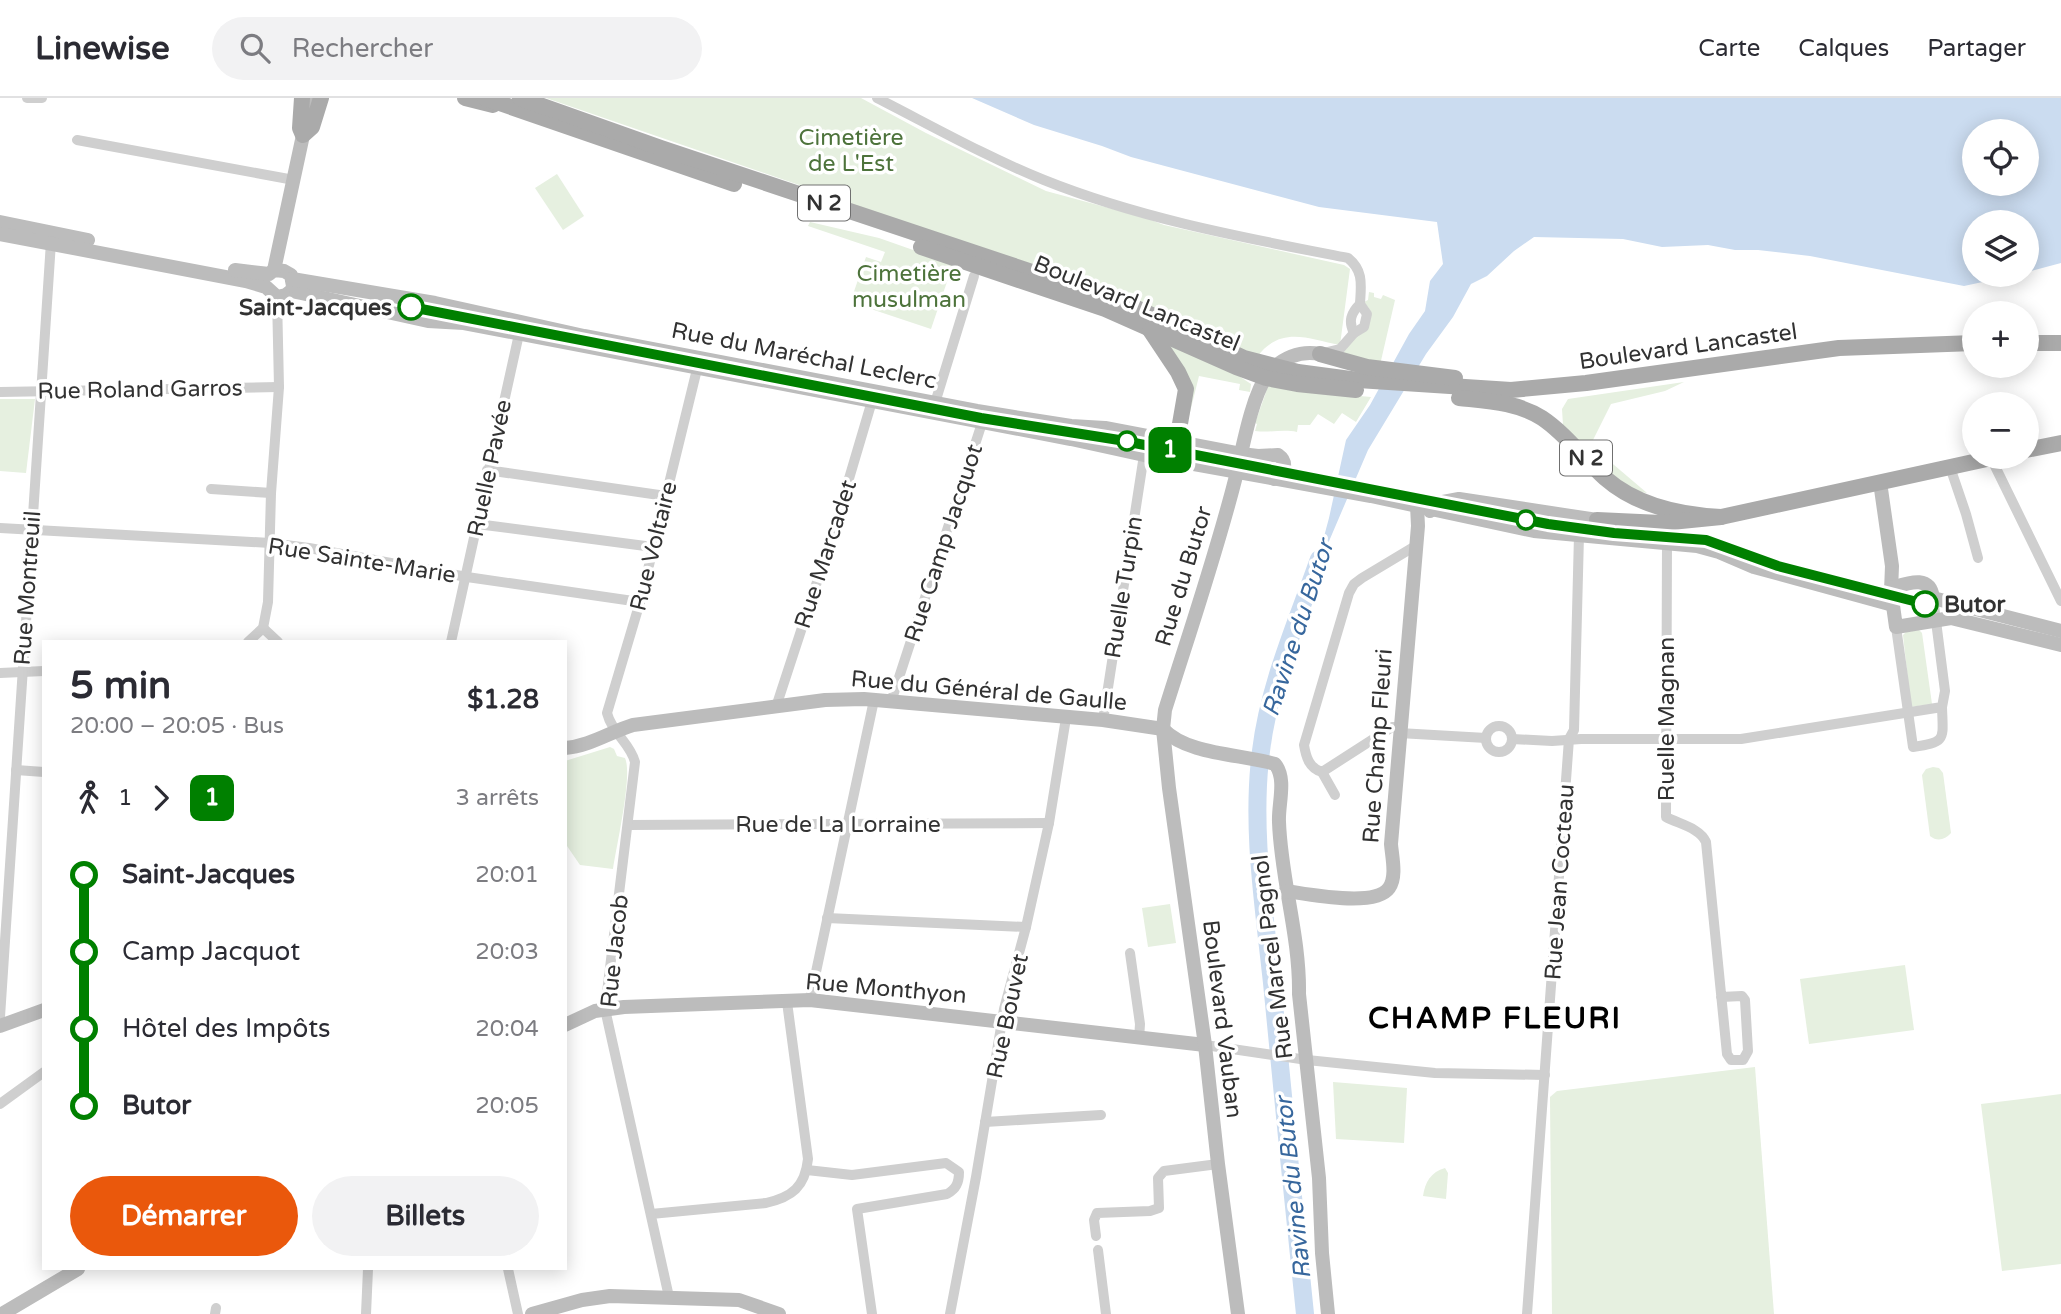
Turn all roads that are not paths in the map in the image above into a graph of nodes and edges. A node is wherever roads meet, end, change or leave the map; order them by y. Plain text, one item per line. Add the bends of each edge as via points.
1 (26, 98) edge
2 (42, 98) edge
3 (302, 98) edge
4 (311, 98) edge
5 (321, 98) edge
6 (465, 98) edge
7 (485, 98) edge
8 (877, 98) edge
9 (519, 104) edge
10 (303, 135) junction
11 (77, 140) dead end
12 (294, 180) junction
13 (0, 222) edge
14 (0, 234) edge
15 (51, 242) junction
16 (974, 276) dead end
17 (280, 282) junction
18 (1149, 328) junction
19 (519, 334) junction
20 (1962, 343) edge
21 (2039, 343) edge
22 (2061, 343) edge
23 (1320, 354) junction
24 (699, 363) junction
25 (1240, 363) junction
26 (1362, 374) junction
27 (1297, 378) junction
28 (279, 387) junction
29 (1456, 388) junction
30 (41, 391) junction
31 (0, 392) edge
32 (872, 401) junction
33 (935, 403) junction
34 (982, 423) junction
35 (1177, 442) junction
36 (2061, 443) edge
37 (2039, 447) edge
38 (1241, 454) junction
39 (1144, 455) junction
40 (1180, 460) junction
41 (1962, 464) edge
42 (1950, 467) junction
43 (2000, 469) edge
44 (487, 470) junction
45 (1237, 471) junction
46 (1274, 479) junction
47 (1881, 482) junction
48 (211, 489) dead end
49 (271, 493) junction
50 (666, 496) junction
51 (1417, 505) junction
52 (1433, 509) junction
53 (1721, 517) junction
54 (1597, 520) joint
55 (477, 524) junction
56 (1418, 526) junction
57 (0, 528) edge
58 (31, 530) junction
59 (1579, 535) junction
60 (1667, 542) junction
61 (270, 543) junction
62 (1417, 545) junction
63 (653, 547) junction
64 (1978, 558) dead end
65 (1892, 566) junction
66 (467, 577) junction
67 (1910, 582) junction
68 (1891, 587) junction
69 (1933, 598) junction
70 (2061, 601) edge
71 (640, 602) junction
72 (1893, 605) junction
73 (1936, 620) junction
74 (1896, 627) junction
75 (263, 628) junction
76 (2061, 631) edge
77 (250, 640) edge
78 (276, 640) edge
79 (451, 640) edge
80 (2061, 645) edge
81 (42, 671) edge
82 (22, 672) junction
83 (0, 673) edge
84 (874, 700) junction
85 (891, 702) junction
86 (776, 706) junction
87 (1942, 707) junction
88 (1906, 712) junction
89 (1066, 718) junction
90 (1103, 720) junction
91 (1163, 729) junction
92 (1399, 730) junction
93 (614, 731) junction
94 (1486, 738) junction
95 (1512, 739) junction
96 (1569, 740) junction
97 (1665, 740) junction
98 (567, 748) edge
99 (1199, 749) junction
100 (1275, 764) joint
101 (1167, 766) junction
102 (16, 770) junction
103 (42, 772) edge
104 (1322, 772) junction
105 (1335, 794) dead end
106 (1049, 823) junction
107 (846, 824) junction
108 (628, 825) junction
109 (1287, 899) junction
110 (827, 918) junction
111 (1026, 927) junction
112 (1130, 953) dead end
113 (1721, 997) junction
114 (810, 1000) junction
115 (787, 1002) junction
116 (605, 1009) junction
117 (42, 1011) edge
118 (0, 1017) edge
119 (1002, 1023) junction
120 (0, 1024) edge
121 (567, 1024) edge
122 (1139, 1039) junction
123 (1205, 1045) junction
124 (1303, 1060) junction
125 (42, 1073) edge
126 (1545, 1075) junction
127 (0, 1104) edge
128 (1101, 1115) dead end
129 (985, 1122) junction
130 (1218, 1164) junction
131 (807, 1170) junction
132 (651, 1214) junction
133 (1096, 1236) dead end
134 (1098, 1250) dead end
135 (76, 1270) edge
136 (368, 1270) edge
137 (508, 1270) edge
138 (669, 1297) junction
139 (2, 1314) edge
140 (366, 1314) edge
141 (518, 1314) edge
142 (532, 1314) edge
143 (779, 1314) edge
144 (872, 1314) edge
145 (950, 1314) edge
146 (1107, 1314) edge
147 (1238, 1314) edge
148 (1328, 1314) edge
149 (1527, 1314) edge

1 - 2 street
3 - 10 main road
4 - 10 street
5 - 10 main road via 312,127
6 - 9 main road
7 - 9 main road, Boulevard Lancastel / N 2
8 - 23 street via 1044,180 1225,234 1348,258 1360,271 1360,304 1367,314 1363,327 1340,349
9 - 18 main road, Boulevard Lancastel / N 2 via 620,146
9 - 25 main road, Boulevard Lancastel / N 2 via 1128,304
10 - 12 street
11 - 12 street
12 - 17 street
13 - 17 street, Rue du Maréchal Leclerc
14 - 15 street, Rue du Maréchal Leclerc
15 - 17 street, Rue du Maréchal Leclerc via 246,281
15 - 30 street, Rue Montreuil
16 - 33 street
17 - 19 street, Rue du Maréchal Leclerc via 428,321
17 - 24 street, Rue du Maréchal Leclerc via 435,303
17 - 28 street
18 - 25 main road, Boulevard Lancastel / N 2
18 - 35 main road via 1186,389
19 - 24 street, Rue du Maréchal Leclerc
19 - 44 street, Ruelle Pavée
20 - 29 main road, Boulevard Lancastel via 1839,348 1586,383 1500,382
21 - 22 main road
23 - 26 main road
23 - 38 street, Rue du Butor via 1293,355 1268,375
24 - 32 street, Rue du Maréchal Leclerc
24 - 33 street, Rue du Maréchal Leclerc
24 - 50 street, Rue Voltaire
25 - 27 main road, Boulevard Lancastel / N 2
26 - 27 main road, Boulevard Lancastel / N 2
26 - 29 main road
27 - 29 main road, Boulevard Lancastel / N 2 via 1371,391
28 - 30 street, Rue Roland Garros
28 - 49 street
29 - 53 main road, Boulevard Lancastel / N 2 via 1541,417 1605,478 1633,497 1671,511
30 - 31 street, Rue Roland Garros
30 - 58 street, Rue Montreuil
32 - 34 street, Rue du Maréchal Leclerc
32 - 86 street, Rue Marcadet
33 - 35 street, Rue du Maréchal Leclerc
34 - 39 street, Rue du Maréchal Leclerc
34 - 85 street, Rue Camp Jacquot
35 - 38 street, Rue du Maréchal Leclerc
35 - 40 street
36 - 37 main road
38 - 45 street, Rue du Butor
38 - 46 street, Rue du Maréchal Leclerc via 1282,458 1283,472
39 - 40 street, Rue du Maréchal Leclerc
39 - 90 street, Ruelle Turpin
40 - 45 street, Rue du Maréchal Leclerc
41 - 42 main road, N 2
42 - 47 main road, N 2
42 - 64 street
43 - 70 street
44 - 50 street
44 - 55 street, Ruelle Pavée
45 - 46 street, Rue du Maréchal Leclerc
45 - 91 street, Rue du Butor
46 - 51 street, Rue du Maréchal Leclerc
47 - 53 main road, N 2
47 - 65 street
48 - 49 street
49 - 61 street
50 - 63 street, Rue Voltaire
51 - 52 street, Rue du Maréchal Leclerc
51 - 56 street, Rue Champ Fleuri
52 - 54 street via 1459,499
52 - 56 street
52 - 59 street, Rue du Maréchal Leclerc via 1534,531
53 - 54 main road via 1661,523
55 - 63 street
55 - 66 street, Ruelle Pavée
56 - 62 street, Rue Champ Fleuri
57 - 58 street, Rue Sainte-Marie
58 - 61 street, Rue Sainte-Marie
58 - 82 street, Rue Montreuil
59 - 60 street, Rue du Maréchal Leclerc
59 - 96 street, Rue Jean Cocteau via 1574,730
60 - 72 street, Rue du Maréchal Leclerc via 1710,549 1754,567
60 - 97 street, Ruelle Magnan
61 - 66 street, Rue Sainte-Marie
61 - 75 street
62 - 92 street, Rue Champ Fleuri
62 - 104 street via 1354,584 1349,593 1304,745 1311,765
63 - 71 street, Rue Voltaire
65 - 67 street via 1900,579
65 - 68 street
66 - 71 street, Rue Sainte-Marie
66 - 79 street, Ruelle Pavée
67 - 68 street
67 - 69 street via 1928,584
68 - 72 street
69 - 73 street
69 - 76 street
71 - 93 street, Rue Voltaire via 607,708
72 - 74 street
73 - 74 street
73 - 80 street via 1951,618
73 - 87 street via 1945,691
74 - 88 street
75 - 77 street
75 - 78 street
81 - 82 street
82 - 83 street
82 - 102 street, Rue Montreuil
84 - 85 street, Rue du Général de Gaulle
84 - 86 street, Rue du Général de Gaulle
84 - 107 street
85 - 89 street, Rue du Général de Gaulle
86 - 93 street, Rue du Général de Gaulle
87 - 88 street
87 - 88 street via 1940,740 1913,747
88 - 97 street via 1741,739
89 - 90 street, Rue du Général de Gaulle
89 - 106 street, Rue Bouvet
90 - 91 street, Rue du Général de Gaulle
91 - 99 street, Rue du Général de Gaulle
91 - 101 street, Boulevard Vauban
92 - 94 street
92 - 104 street via 1392,727
92 - 109 street, Rue Champ Fleuri via 1390,888 1359,899 1311,895
93 - 98 street, Rue du Général de Gaulle
93 - 108 street, Rue Jacob via 635,762
94 - 95 street via 1491,729 1500,726
94 - 95 street via 1490,748 1500,752
95 - 96 street
96 - 97 street
96 - 126 street, Rue Jean Cocteau
97 - 113 street, Ruelle Magnan via 1666,817 1697,831 1706,842
99 - 100 street, Rue du Général de Gaulle
99 - 101 street via 1179,754
100 - 109 street, Rue Marcel Pagnol via 1281,776 1279,822
101 - 123 street, Boulevard Vauban
102 - 103 street
102 - 118 street, Rue Montreuil
104 - 105 street
106 - 107 street, Rue de La Lorraine
106 - 111 street, Rue Bouvet
107 - 108 street, Rue de La Lorraine
107 - 110 street
108 - 116 street, Rue Jacob
109 - 124 street, Rue Marcel Pagnol via 1300,973
110 - 111 street
110 - 114 street
111 - 119 street, Rue Bouvet
112 - 122 street
113 - 113 street, Ruelle Magnan via 1727,1054 1731,1060 1743,1060 1748,1051 1745,1000 1742,996
114 - 115 street, Rue Monthyon
114 - 119 street, Rue Monthyon
115 - 116 street, Rue Monthyon
115 - 131 street
116 - 121 street, Rue Monthyon
116 - 132 street, Rue Jacob
117 - 120 street
119 - 122 street, Rue Monthyon
119 - 129 street, Rue Bouvet
122 - 123 street, Rue Monthyon
123 - 124 street
123 - 130 street, Boulevard Vauban
124 - 126 street via 1435,1073
124 - 148 street, Rue Marcel Pagnol via 1319,1178
125 - 127 street
126 - 149 street, Rue Jean Cocteau
128 - 129 street
129 - 145 street, Rue Bouvet
130 - 133 street via 1164,1171 1158,1178 1159,1208 1097,1213
130 - 147 street, Boulevard Vauban
131 - 132 street via 783,1199
131 - 144 street via 852,1175 946,1163 959,1172 959,1182 947,1194 857,1209
132 - 138 street, Rue Jacob
134 - 146 street
135 - 139 street
136 - 140 street
137 - 141 street
138 - 142 street via 601,1297
138 - 143 street via 739,1300

